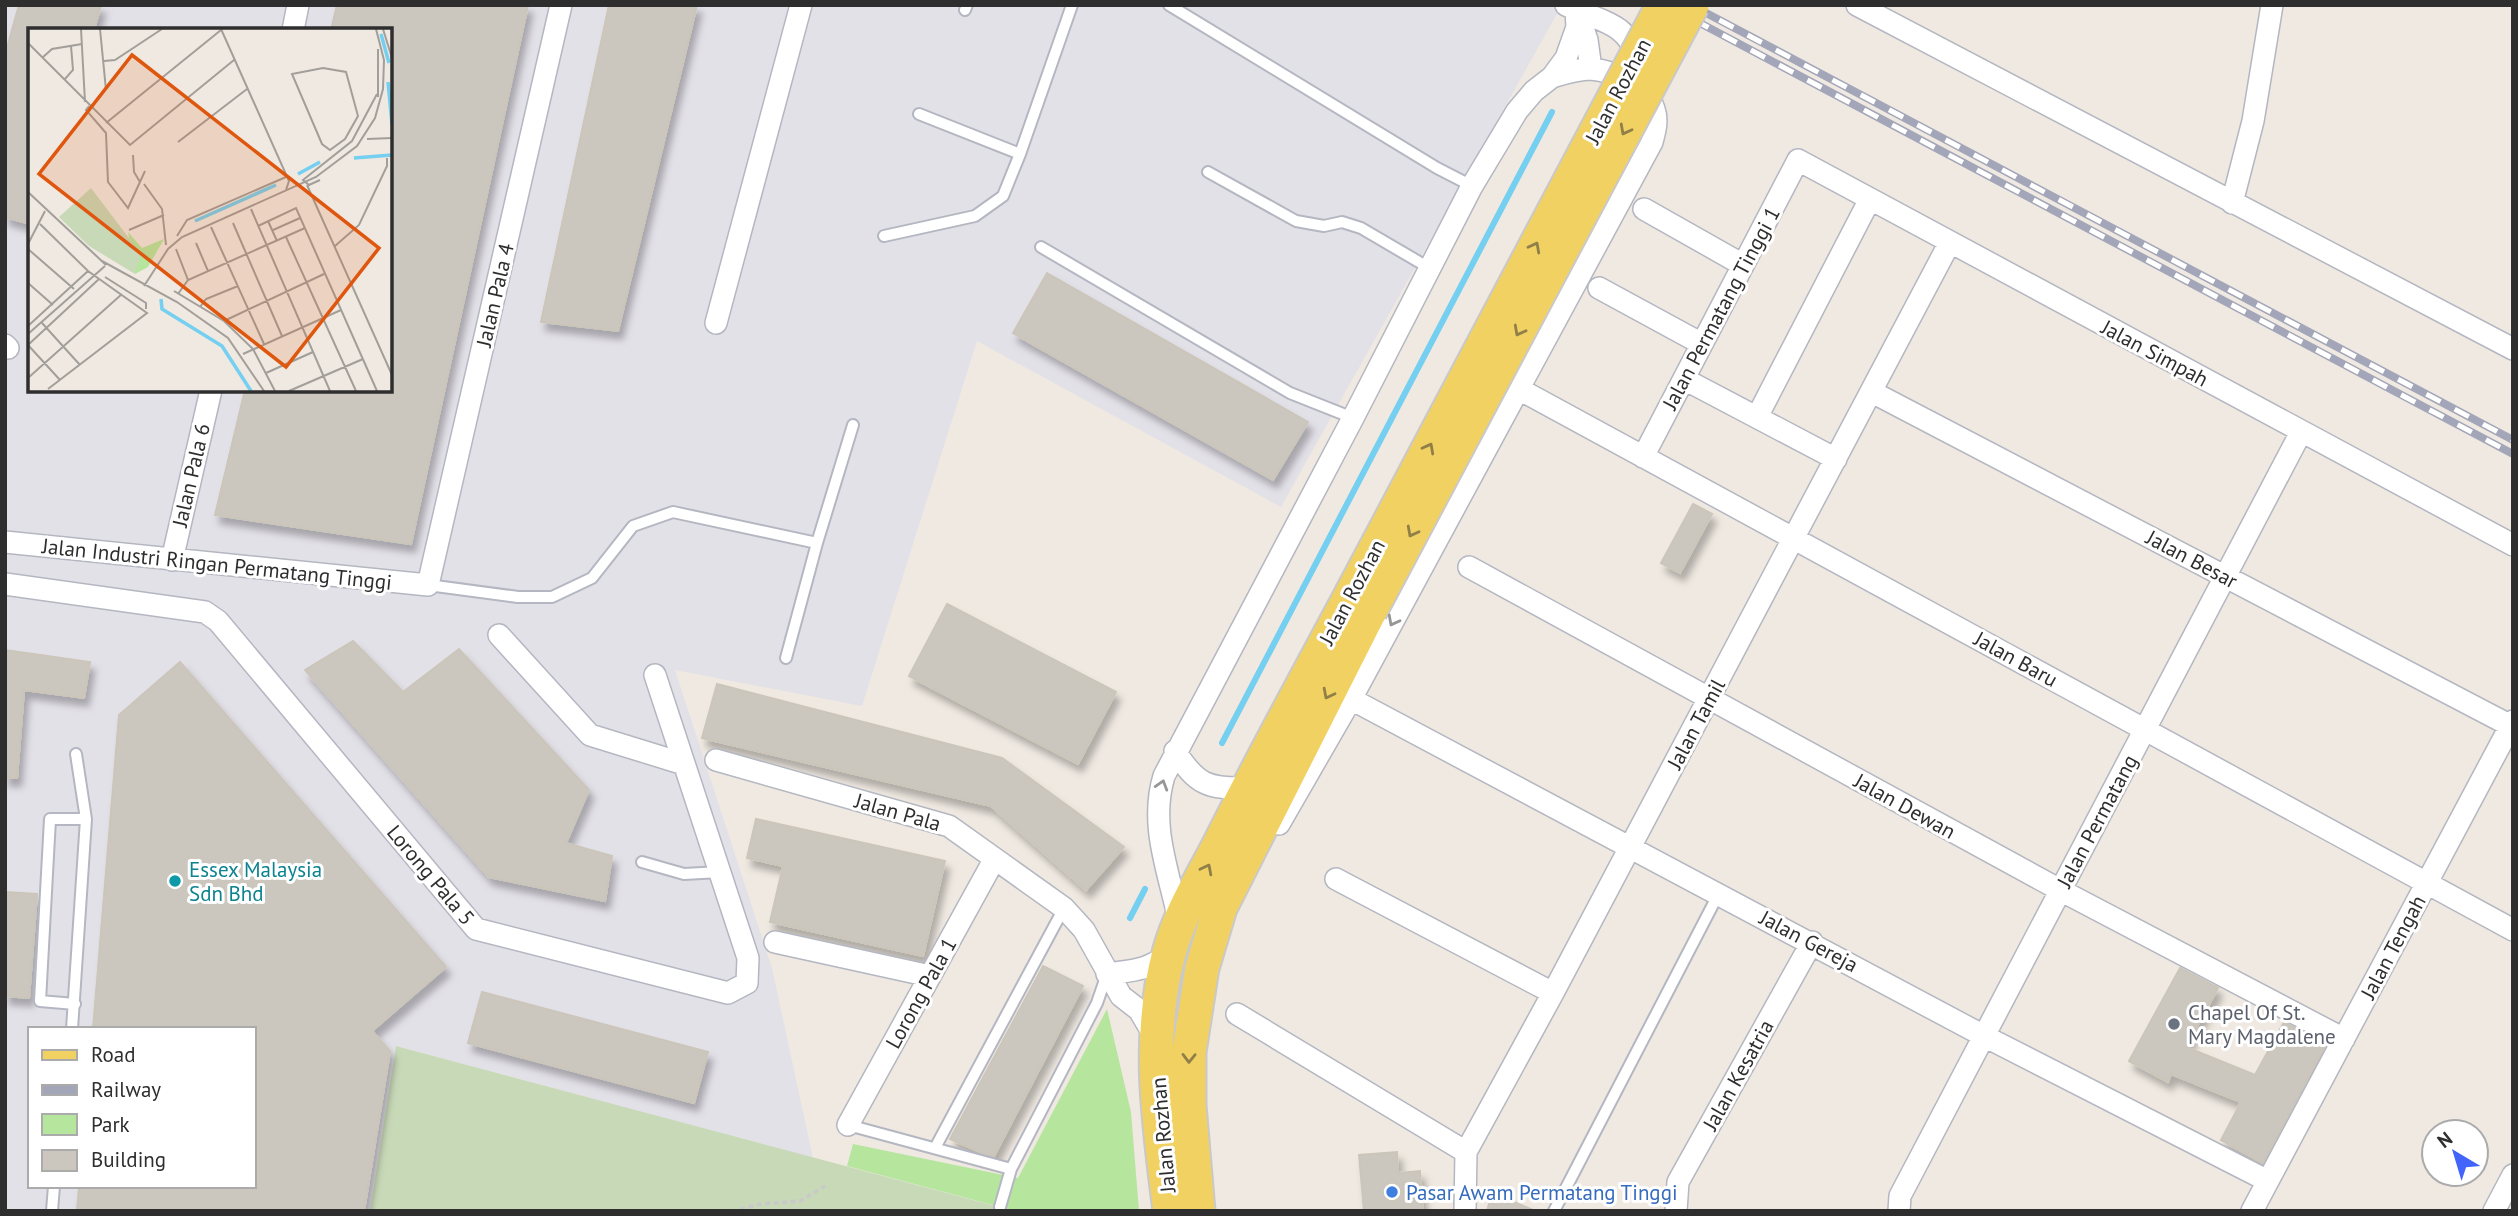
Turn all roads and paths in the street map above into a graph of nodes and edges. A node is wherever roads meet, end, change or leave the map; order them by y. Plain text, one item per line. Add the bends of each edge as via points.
1 (298, 5) edge
2 (561, 5) edge
3 (801, 5) edge
4 (1072, 5) edge
5 (1169, 5) edge
6 (1664, 5) edge
7 (1692, 5) edge
8 (1857, 5) edge
9 (2272, 5) edge
10 (1571, 8) edge
11 (293, 28) edge
12 (1591, 69) junction
13 (1552, 77) junction
14 (1642, 91) junction
15 (919, 114) dead end
16 (1020, 155) junction
17 (1798, 160) joint
18 (1208, 172) dead end
19 (1472, 186) junction
20 (1870, 199) junction
21 (2232, 203) junction
22 (1644, 209) dead end
23 (884, 236) dead end
24 (1950, 242) junction
25 (1041, 247) dead end
26 (1743, 265) junction
27 (1431, 269) junction
28 (1599, 288) dead end
29 (716, 323) dead end
30 (1702, 344) junction
31 (2513, 349) edge
32 (1684, 379) junction
33 (1519, 389) junction
34 (211, 392) edge
35 (1872, 392) junction
36 (1756, 417) junction
37 (1353, 418) junction
38 (853, 425) dead end
39 (2301, 432) junction
40 (1643, 457) junction
41 (1836, 459) junction
42 (1794, 539) junction
43 (5, 542) edge
44 (817, 543) junction
45 (2513, 545) edge
46 (172, 560) junction
47 (1469, 567) dead end
48 (2225, 576) junction
49 (5, 584) edge
50 (428, 585) junction
51 (1361, 603) junction
52 (499, 635) dead end
53 (786, 658) dead end
54 (655, 675) dead end
55 (1351, 699) junction
56 (1709, 699) junction
57 (2512, 724) edge
58 (2145, 729) junction
59 (1175, 751) junction
60 (76, 754) dead end
61 (716, 760) dead end
62 (684, 764) junction
63 (1247, 788) junction
64 (86, 819) junction
65 (1630, 847) junction
66 (994, 860) junction
67 (642, 862) dead end
68 (720, 872) junction
69 (1336, 879) dead end
70 (2427, 883) junction
71 (2060, 890) junction
72 (1719, 893) junction
73 (1064, 908) junction
74 (2513, 930) edge
75 (1174, 939) junction
76 (775, 942) dead end
77 (1812, 942) junction
78 (1202, 968) junction
79 (1107, 974) junction
80 (930, 976) junction
81 (1553, 993) junction
82 (75, 1004) junction
83 (1237, 1014) dead end
84 (72, 1027) edge
85 (1984, 1035) junction
86 (1156, 1038) junction
87 (2344, 1039) junction
88 (848, 1125) joint
89 (935, 1149) junction
90 (1466, 1152) junction
91 (1011, 1169) junction
92 (2513, 1175) edge
93 (2268, 1181) junction
94 (825, 1186) dead end
95 (54, 1188) edge
96 (1000, 1207) dead end
97 (52, 1211) edge
98 (732, 1211) edge
99 (1170, 1211) edge
100 (1198, 1211) edge
101 (1465, 1211) edge
102 (1554, 1211) edge
103 (1676, 1211) edge
104 (1899, 1211) edge
105 (2252, 1211) edge
106 (2494, 1211) edge

1 - 11 street
2 - 50 street, Jalan Pala 4
3 - 29 street
4 - 16 lane
5 - 19 lane
51 -> 6 main road, Jalan Rozhan, bridge
7 -> 51 main road, Jalan Rozhan, bridge
8 - 21 street
9 - 21 street via 2253,121
10 - 12 street via 1587,40
10 - 13 street via 1577,27 1573,43
10 - 14 street via 1604,20 1625,34 1634,47
12 - 13 street
12 - 14 street via 1612,73
13 - 19 street via 1517,111
14 - 33 street via 1654,108 1652,142
15 - 16 lane
16 - 23 lane via 1003,195 975,216
17 - 20 street, Jalan Simpah
17 - 26 street, Jalan Permatang Tinggi 1
18 - 27 lane via 1296,221 1324,226 1342,222 1361,228
19 - 27 street
20 - 24 street, Jalan Simpah
20 - 36 street
21 - 31 street
22 - 26 street
24 - 35 street, Jalan Tamil
24 - 39 street, Jalan Simpah
25 - 37 lane via 1290,393
26 - 30 street, Jalan Permatang Tinggi 1
27 - 37 street
28 - 30 street
30 - 32 street, Jalan Permatang Tinggi 1
32 - 36 street
32 - 40 street, Jalan Permatang Tinggi 1
33 - 40 street, Jalan Baru
33 -> 55 street
34 - 46 street, Jalan Pala 6
35 - 41 street, Jalan Tamil
35 - 48 street, Jalan Besar
36 - 41 street
37 - 59 street
38 - 44 lane
39 - 45 street, Jalan Simpah
39 - 48 street, Jalan Permatang
40 - 42 street, Jalan Baru
41 - 42 street, Jalan Tamil
42 - 56 street, Jalan Tamil
42 - 58 street, Jalan Baru
43 - 46 street, Jalan Industri Ringan Permatang Tinggi
44 - 50 lane via 673,512 633,526 592,578 552,597
44 - 53 lane
46 - 50 street, Jalan Industri Ringan Permatang Tinggi
47 - 56 street, Jalan Dewan
48 - 57 street, Jalan Besar
48 - 58 street, Jalan Permatang
49 - 68 street, Lorong Pala 5 via 205,612 218,621 476,929 728,993 747,983 748,958
51 - 63 main road, Jalan Rozhan
51 -> 78 main road, Jalan Rozhan via 1220,908
52 - 62 street via 590,735
54 - 62 street, Lorong Pala 5
55 - 65 street, Jalan Gereja
55 - 78 street
56 - 65 street, Jalan Tamil
56 - 71 street, Jalan Dewan
57 - 70 street, Jalan Tengah
58 - 70 street, Jalan Baru
58 - 71 street, Jalan Permatang
59 - 63 street via 1196,779 1208,786
75 -> 59 street via 1157,819 1158,796
60 - 64 lane
61 - 66 street, Jalan Pala via 949,826
62 - 68 street, Lorong Pala 5
75 -> 63 main road, Jalan Rozhan
64 - 82 lane
64 - 82 lane via 50,819 40,1001
65 - 72 street, Jalan Gereja
65 - 81 street, Jalan Tamil
66 - 73 street, Jalan Pala
66 - 80 street, Lorong Pala 1
67 - 68 lane via 684,874
69 - 81 street
70 - 74 street, Jalan Baru
70 - 87 street, Jalan Tengah
71 - 85 street, Jalan Permatang
71 - 87 street, Jalan Dewan
72 - 77 street, Jalan Gereja
72 - 102 lane
73 - 79 street, Jalan Pala via 1084,930
73 - 89 lane
75 - 79 street via 1145,968
75 - 86 main road, Jalan Rozhan
76 - 80 street
77 - 85 street, Jalan Gereja
77 - 103 street, Jalan Kesatria via 1678,1182
78 -> 100 main road, Jalan Rozhan via 1189,1052
79 - 86 street, Jalan Pala via 1121,996 1139,1010
79 - 91 lane via 1097,1003
80 - 88 street, Lorong Pala 1
81 - 90 street, Jalan Tamil
82 - 84 lane
83 - 90 street
85 - 93 street, Jalan Gereja
85 - 104 street, Jalan Permatang via 1900,1196
86 - 99 main road, Jalan Rozhan via 1156,1099
87 - 93 street, Jalan Tengah
88 - 89 lane
89 - 91 lane
90 - 101 street, Jalan Tamil
91 - 96 lane
92 - 106 street
93 - 105 street, Jalan Tengah
94 - 98 path via 800,1201
95 - 97 lane

